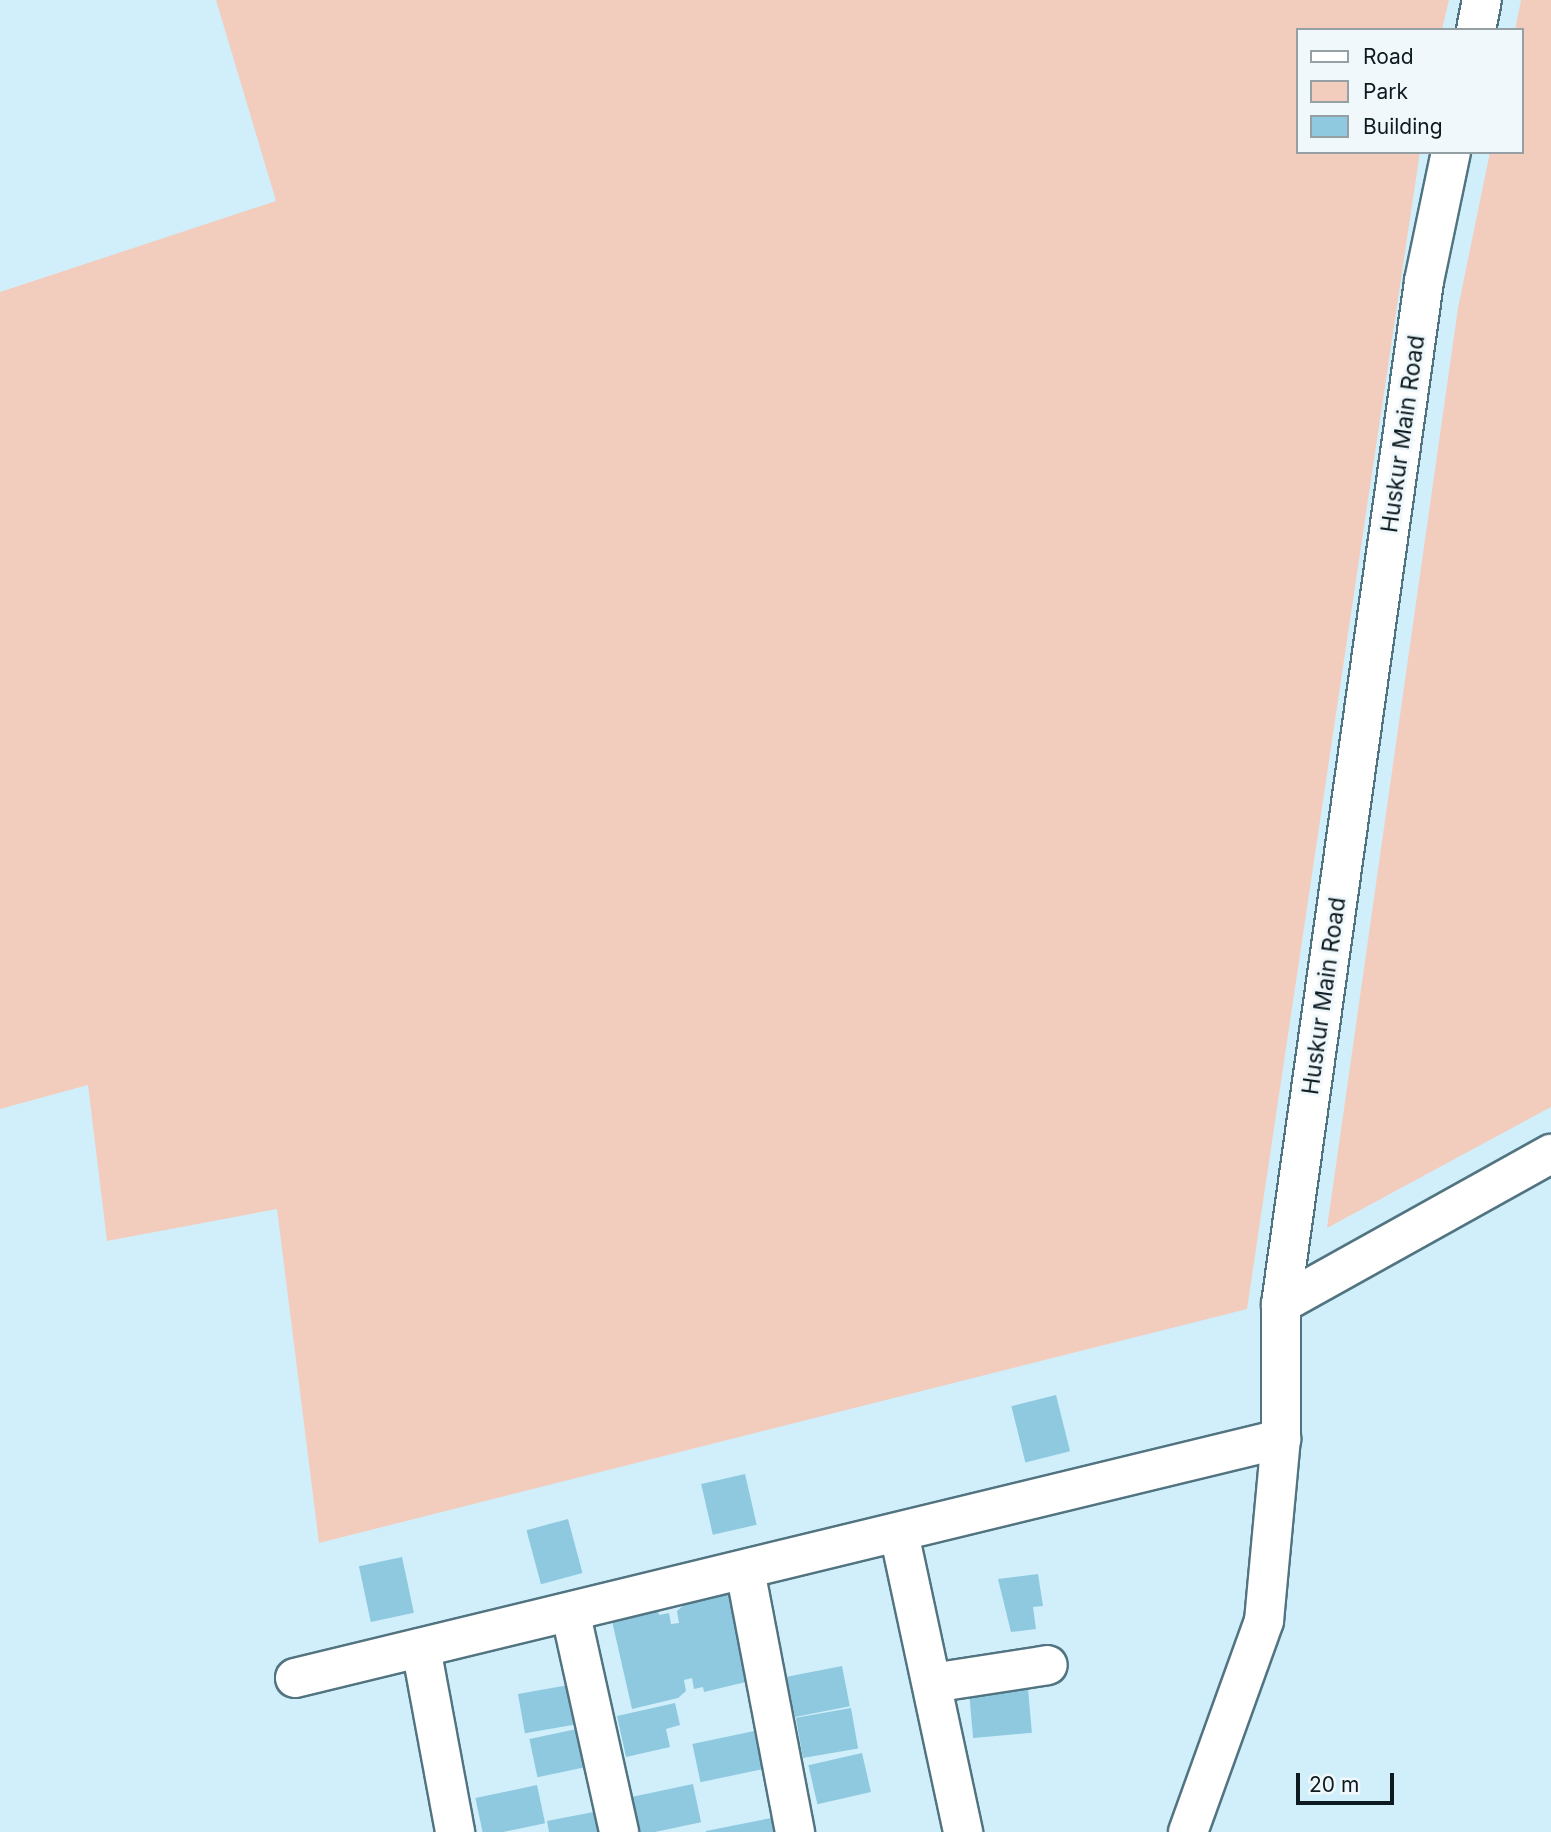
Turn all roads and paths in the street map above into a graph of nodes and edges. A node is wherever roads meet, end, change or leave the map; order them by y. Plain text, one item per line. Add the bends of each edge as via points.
1 (1482, 0) edge
2 (1476, 28) edge
3 (1451, 154) edge
4 (1551, 1154) edge
5 (1281, 1304) junction
6 (1281, 1439) junction
7 (899, 1532) junction
8 (745, 1570) junction
9 (571, 1615) junction
10 (421, 1648) junction
11 (1048, 1665) dead end
12 (295, 1678) dead end
13 (932, 1683) junction
14 (455, 1832) edge
15 (618, 1832) edge
16 (795, 1832) edge
17 (963, 1832) edge
18 (1188, 1832) edge

1 - 2 street
3 - 5 street, Huskur Main Road via 1424,281
4 - 5 street
5 - 6 street, Huskur Main Road
6 - 7 street
6 - 18 street, Huskur Main Road via 1264,1621
7 - 8 street
7 - 13 street
8 - 9 street
8 - 16 street
9 - 10 street
9 - 15 street
10 - 12 street
10 - 14 street
11 - 13 street
13 - 17 street

